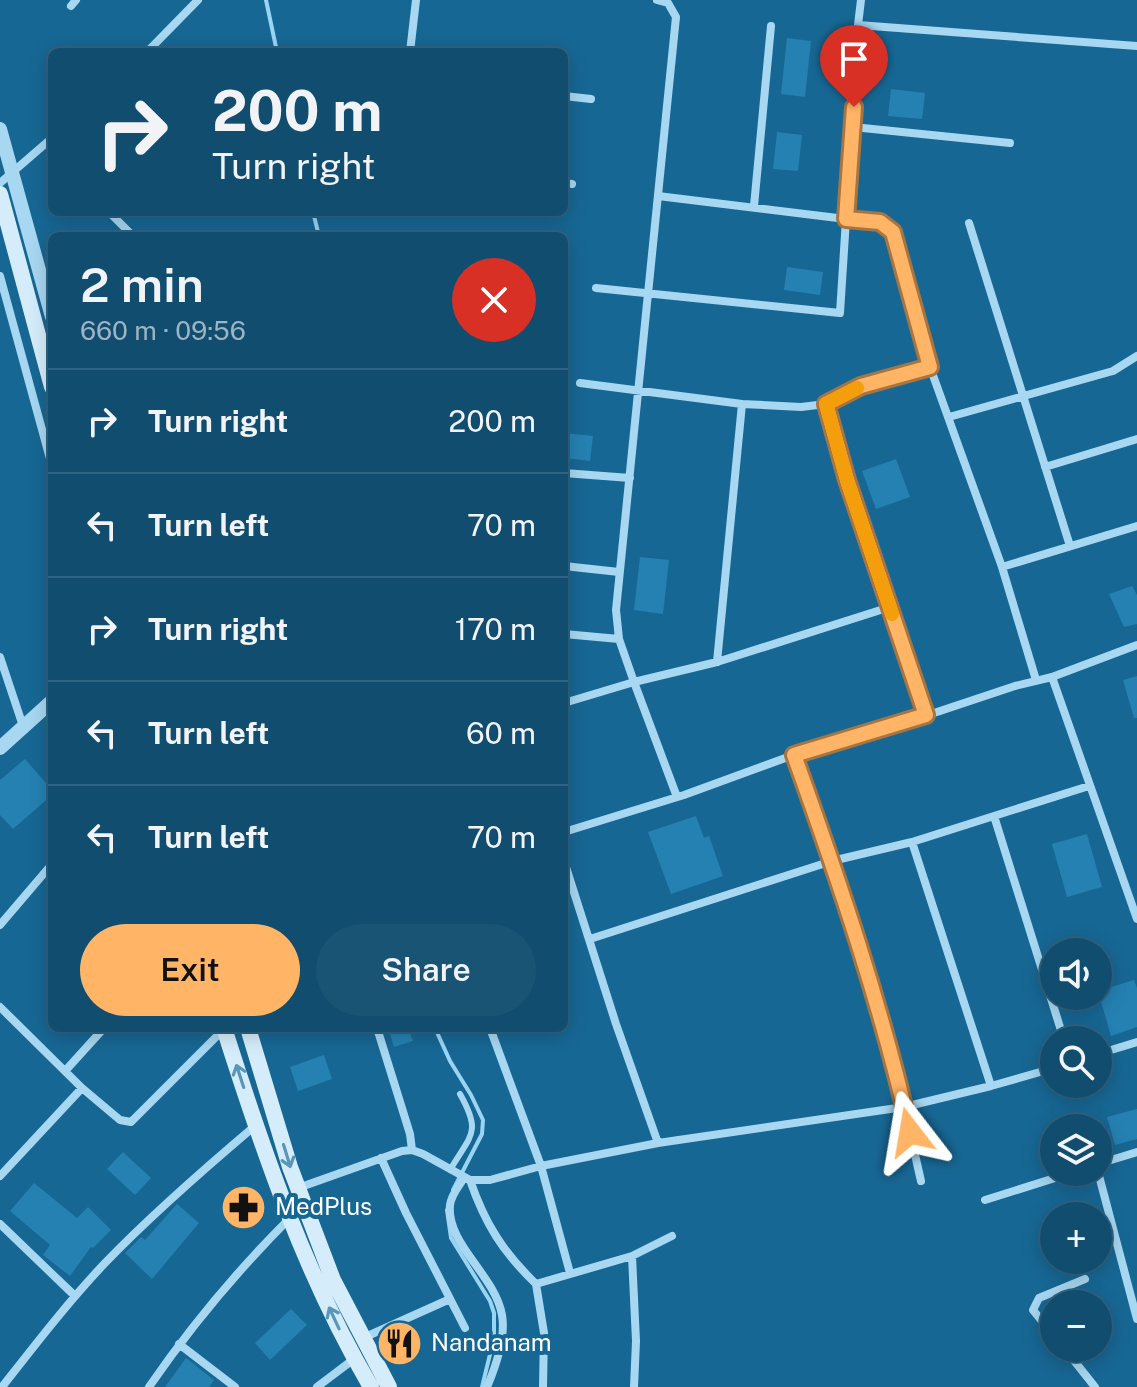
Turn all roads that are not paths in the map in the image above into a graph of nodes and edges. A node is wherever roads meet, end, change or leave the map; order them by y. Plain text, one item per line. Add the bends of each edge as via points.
1 (198, 0) edge
2 (416, 0) edge
3 (657, 0) edge
4 (861, 0) edge
5 (858, 25) junction
6 (771, 26) dead end
7 (1137, 46) edge
8 (151, 48) edge
9 (410, 48) edge
10 (568, 96) edge
11 (591, 99) dead end
12 (853, 127) junction
13 (0, 129) edge
14 (1010, 143) dead end
15 (48, 146) edge
16 (3, 150) edge
17 (6, 178) edge
18 (0, 194) edge
19 (658, 196) junction
20 (754, 206) junction
21 (113, 216) edge
22 (846, 219) junction
23 (969, 223) dead end
24 (129, 232) edge
25 (0, 276) edge
26 (596, 288) dead end
27 (649, 293) junction
28 (48, 302) edge
29 (1137, 356) edge
30 (930, 367) junction
31 (48, 372) edge
32 (580, 383) dead end
33 (639, 390) junction
34 (1022, 394) junction
35 (742, 404) junction
36 (826, 404) junction
37 (949, 417) junction
38 (1137, 439) edge
39 (48, 451) edge
40 (1045, 467) junction
41 (568, 473) edge
42 (630, 478) junction
43 (1137, 526) edge
44 (1070, 546) junction
45 (568, 566) edge
46 (1002, 567) junction
47 (619, 572) junction
48 (890, 607) junction
49 (568, 634) edge
50 (619, 639) junction
51 (1137, 645) edge
52 (0, 657) edge
53 (717, 662) junction
54 (1052, 677) junction
55 (1036, 680) junction
56 (634, 682) junction
57 (568, 702) edge
58 (48, 704) edge
59 (926, 715) junction
60 (23, 726) junction
61 (0, 748) edge
62 (794, 755) junction
63 (1089, 786) junction
64 (677, 797) junction
65 (994, 816) junction
66 (568, 831) edge
67 (912, 842) junction
68 (832, 861) junction
69 (48, 869) edge
70 (568, 873) edge
71 (1137, 919) edge
72 (0, 925) edge
73 (590, 939) junction
74 (0, 1007) edge
75 (1060, 1026) edge
76 (100, 1032) edge
77 (220, 1032) edge
78 (225, 1032) edge
79 (249, 1032) edge
80 (378, 1032) edge
81 (491, 1032) edge
82 (1137, 1042) edge
83 (1112, 1050) edge
84 (66, 1070) junction
85 (1040, 1072) edge
86 (991, 1086) junction
87 (82, 1088) junction
88 (460, 1094) dead end
89 (904, 1107) junction
90 (256, 1125) junction
91 (658, 1143) junction
92 (412, 1150) junction
93 (1137, 1152) edge
94 (381, 1158) junction
95 (1112, 1160) edge
96 (541, 1166) junction
97 (0, 1176) edge
98 (460, 1176) junction
99 (921, 1181) dead end
100 (1040, 1183) edge
101 (1102, 1186) edge
102 (298, 1188) junction
103 (985, 1200) dead end
104 (290, 1218) junction
105 (0, 1224) edge
106 (672, 1236) dead end
107 (632, 1256) junction
108 (570, 1273) junction
109 (1085, 1279) dead end
110 (536, 1284) junction
111 (1058, 1290) edge
112 (75, 1296) junction
113 (1040, 1298) edge
114 (450, 1299) junction
115 (1040, 1319) edge
116 (1137, 1319) edge
117 (465, 1328) dead end
118 (362, 1338) junction
119 (179, 1344) junction
120 (354, 1359) junction
121 (1075, 1362) edge
122 (2, 1387) edge
123 (149, 1387) edge
124 (235, 1387) edge
125 (317, 1387) edge
126 (371, 1387) edge
127 (389, 1387) edge
128 (487, 1387) edge
129 (543, 1387) edge
130 (634, 1387) edge
131 (1095, 1387) edge

1 - 8 street
2 - 9 street
3 - 19 street via 668,3 676,17
4 - 5 street
5 - 7 street
5 - 12 street
6 - 20 street
10 - 11 street
12 - 14 street
12 - 22 street
13 - 16 street
15 - 17 street
16 - 17 street
17 - 28 street
18 - 31 main road
19 - 20 street
19 - 27 street
20 - 22 street
21 - 24 street
22 - 27 street via 840,313
22 - 30 street via 880,222 893,232
23 - 34 street
25 - 39 street
26 - 27 street
27 - 33 street
29 - 34 street via 1113,371
30 - 36 street via 861,386
30 - 37 street
32 - 33 street
33 - 35 street
33 - 42 street
34 - 37 street
34 - 40 street
35 - 36 street
35 - 53 street
36 - 48 street
37 - 46 street
38 - 40 street
40 - 44 street
41 - 42 street
42 - 47 street
43 - 44 street
44 - 46 street
45 - 47 street
46 - 55 street
47 - 50 street
48 - 53 street
48 - 59 street
49 - 50 street
50 - 56 street
51 - 54 street
52 - 60 street
53 - 56 street
54 - 55 street
54 - 63 street
55 - 59 street
56 - 57 street
56 - 64 street
58 - 60 street
59 - 62 street
60 - 61 street
62 - 64 street
62 - 68 street
63 - 65 street
63 - 71 street
64 - 66 street
65 - 67 street
65 - 75 street
67 - 68 street
67 - 86 street
68 - 73 street
68 - 89 street
69 - 72 street
70 - 73 street
73 - 91 street
74 - 84 street
76 - 84 street
77 - 87 street via 131,1122 120,1120
90 -> 78 main road
79 -> 102 main road
80 - 92 street
81 - 96 street
82 - 83 street
84 - 87 street
85 - 86 street
86 - 89 street
87 - 97 street
88 - 98 lane via 473,1127
89 - 91 street
89 - 99 street
90 - 104 main road
90 - 112 street via 190,1180
91 - 96 street
92 - 94 street
92 - 98 street
93 - 95 street
94 - 102 street
94 - 114 street
96 - 98 street via 490,1180
96 - 108 street
98 - 110 street via 503,1248
98 - 128 street via 450,1204 453,1225 488,1277 502,1316 498,1356
100 - 103 street
101 - 116 street
102 - 118 main road
104 - 119 street
120 -> 104 main road
105 - 112 street
106 - 107 street
107 - 108 street
107 - 130 street
108 - 110 street
109 - 111 street
110 - 129 street via 544,1333
112 - 122 street
113 - 115 street via 1033,1310
114 - 117 street
114 - 118 street
118 - 127 main road
119 - 123 street
119 - 124 street
120 - 125 street
120 - 126 main road
121 - 131 street

